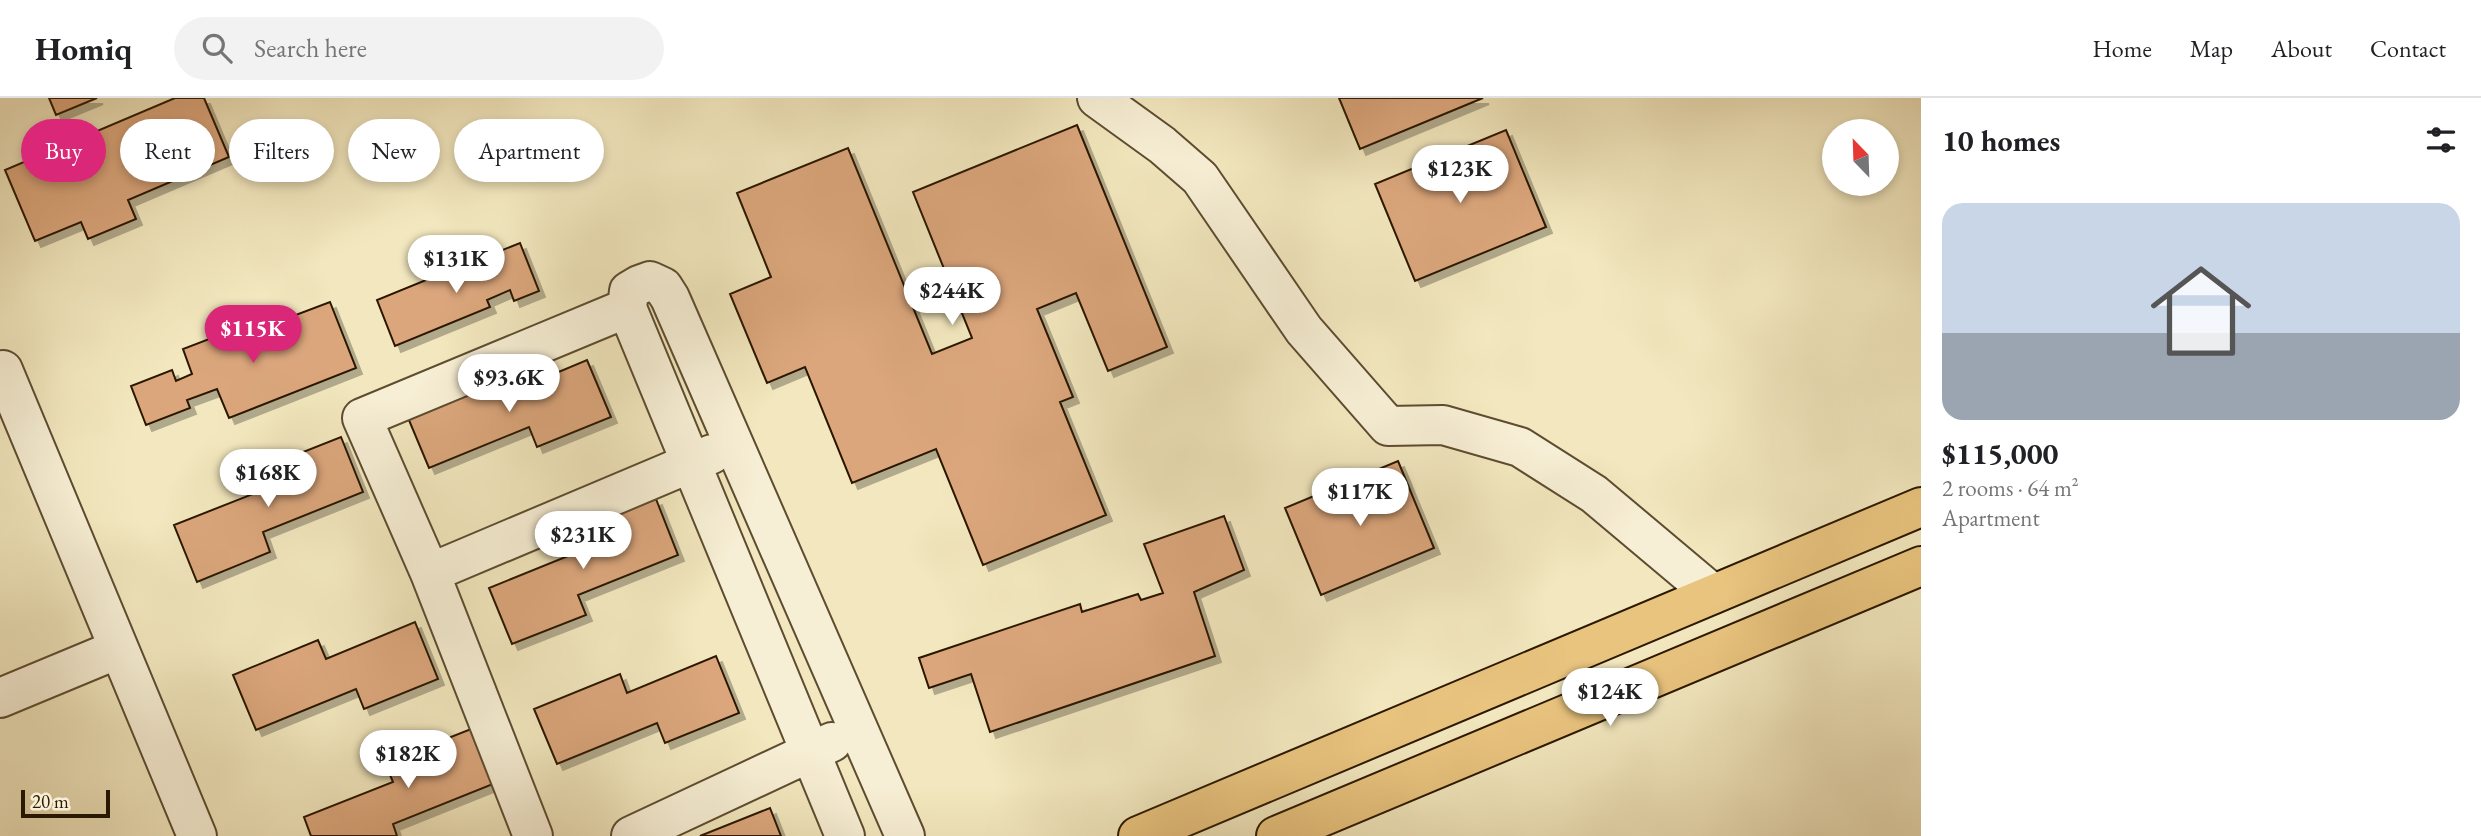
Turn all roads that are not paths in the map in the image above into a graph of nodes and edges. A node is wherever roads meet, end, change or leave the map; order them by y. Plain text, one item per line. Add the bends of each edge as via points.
1 (1097, 98) edge
2 (627, 308) junction
3 (0, 371) edge
4 (734, 444) junction
5 (691, 463) junction
6 (1921, 507) edge
7 (1921, 566) edge
8 (430, 573) junction
9 (1713, 594) junction
10 (118, 649) junction
11 (0, 698) edge
12 (858, 731) junction
13 (810, 751) junction
14 (197, 836) edge
15 (533, 836) edge
16 (631, 836) edge
17 (845, 836) edge
18 (905, 836) edge
19 (1138, 836) edge
20 (1276, 836) edge

1 - 9 street via 1200,178 1304,330 1388,426 1443,425 1520,446 1594,494
2 - 4 street via 629,291 639,285 650,281 663,287
2 - 5 street
2 - 8 street via 362,418
3 - 10 street
4 - 5 street
4 - 12 street
5 - 8 street
5 - 13 street
6 - 9 main road
7 - 20 main road
8 - 15 street
9 - 19 main road
10 - 11 street
10 - 14 street
12 - 13 street
12 - 18 street
13 - 16 street
13 - 17 street

